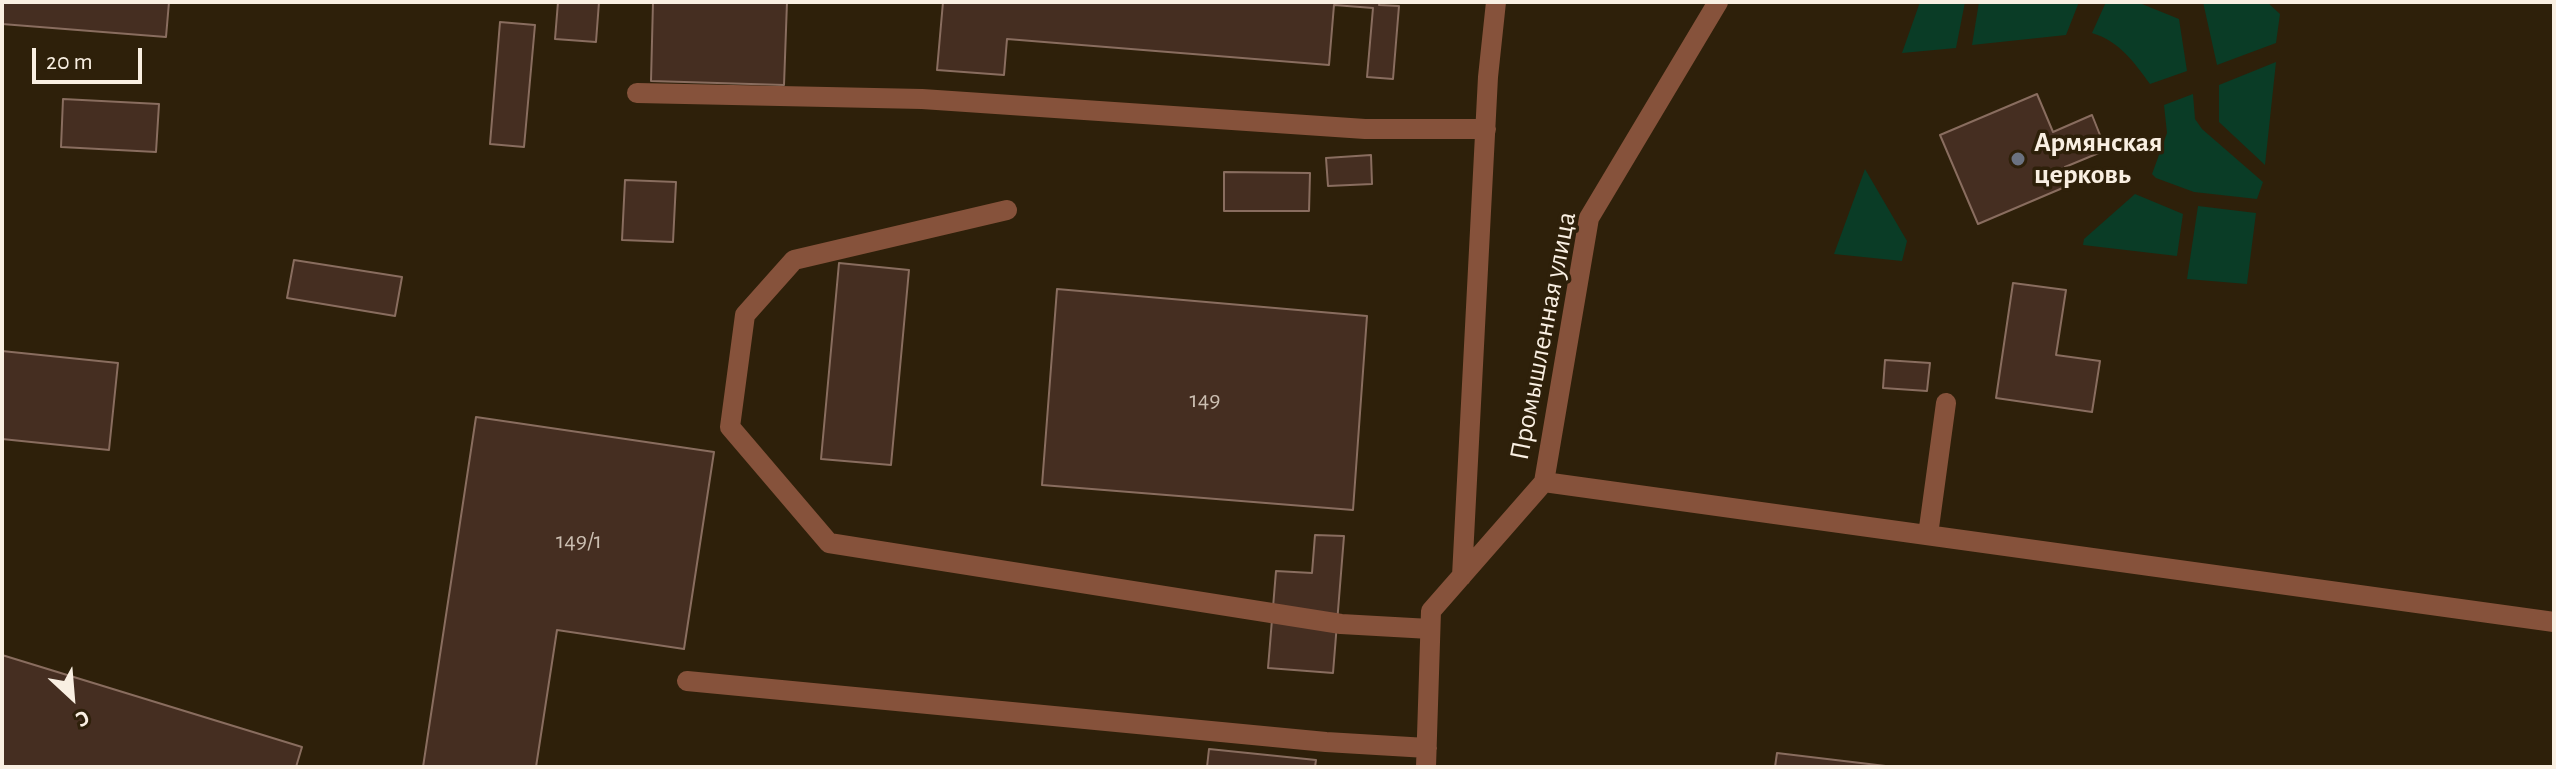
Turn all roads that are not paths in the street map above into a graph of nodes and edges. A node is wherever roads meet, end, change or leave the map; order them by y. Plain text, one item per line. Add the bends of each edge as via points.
1 (1496, 2) edge
2 (1718, 2) edge
3 (637, 93) dead end
4 (1486, 129) junction
5 (1007, 210) dead end
6 (1946, 403) dead end
7 (1544, 482) junction
8 (1928, 535) junction
9 (1462, 576) junction
10 (2554, 622) edge
11 (1430, 629) junction
12 (687, 681) dead end
13 (1426, 758) edge

1 - 4 street
2 - 7 street, Промышленная улица via 1589,218
3 - 4 street via 922,99 1365,129
4 - 9 street
5 - 11 street via 794,260 745,315 730,427 829,543 1341,624
6 - 8 street
7 - 8 street
7 - 9 street, Промышленная улица
8 - 10 street
9 - 11 street, Промышленная улица via 1431,611
11 - 13 street, Промышленная улица
12 - 13 street via 1310,740

